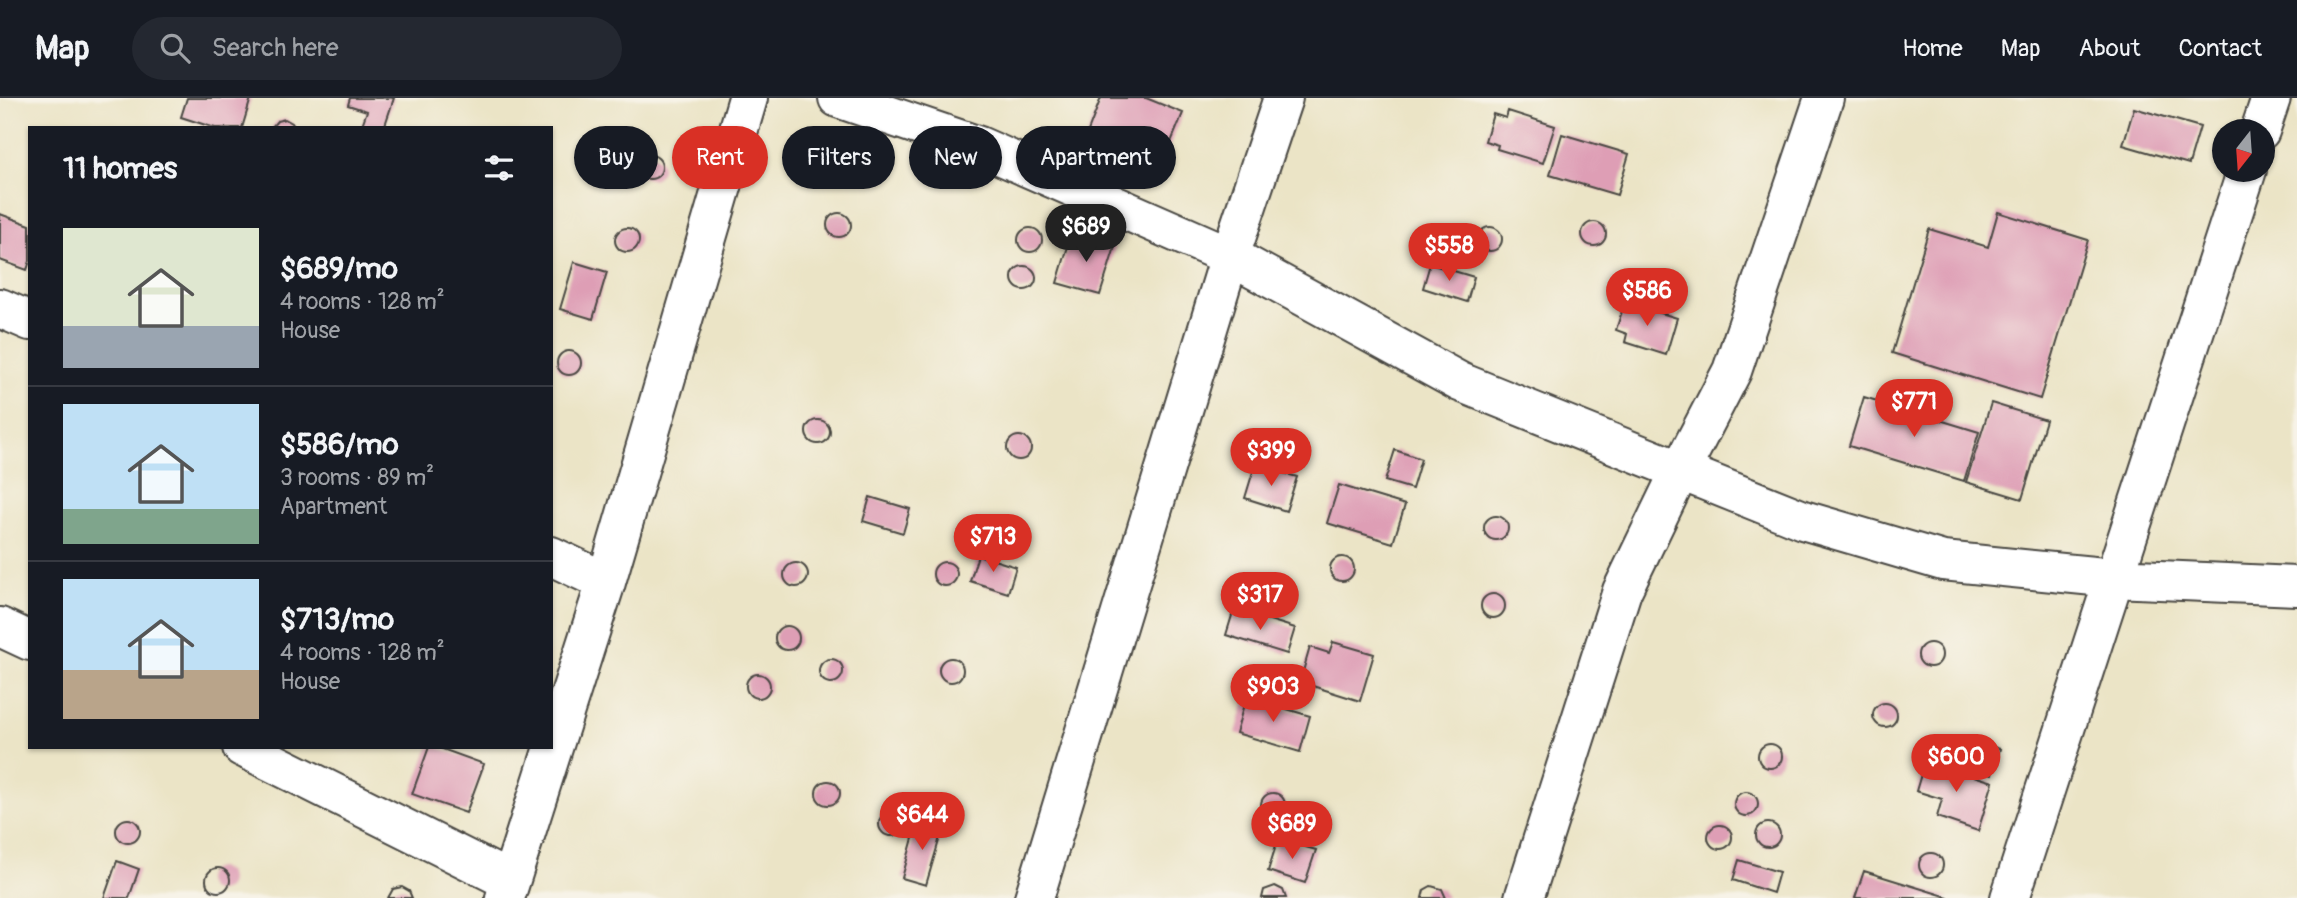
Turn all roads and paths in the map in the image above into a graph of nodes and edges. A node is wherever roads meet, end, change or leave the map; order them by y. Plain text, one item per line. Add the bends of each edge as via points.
1 (748, 98) edge
2 (838, 98) edge
3 (1283, 98) edge
4 (1824, 98) edge
5 (2271, 98) edge
6 (2264, 119) edge
7 (2243, 182) edge
8 (1230, 256) junction
9 (0, 309) edge
10 (28, 320) edge
11 (1680, 471) junction
12 (553, 557) edge
13 (2114, 578) junction
14 (606, 582) junction
15 (2297, 586) edge
16 (0, 627) edge
17 (28, 640) edge
18 (553, 747) edge
19 (246, 749) edge
20 (552, 749) edge
21 (507, 890) edge
22 (1034, 898) edge
23 (1524, 898) edge
24 (2010, 898) edge

1 - 14 street
2 - 8 street via 979,146
3 - 8 street
4 - 11 street via 1732,371
5 - 6 street
7 - 13 street
8 - 11 street via 1460,382
8 - 22 street
9 - 10 street
11 - 13 street via 1803,520 1943,561
11 - 23 street via 1622,591
12 - 14 street
13 - 15 street
13 - 24 street
14 - 18 street
16 - 17 street
19 - 21 street
20 - 21 street

